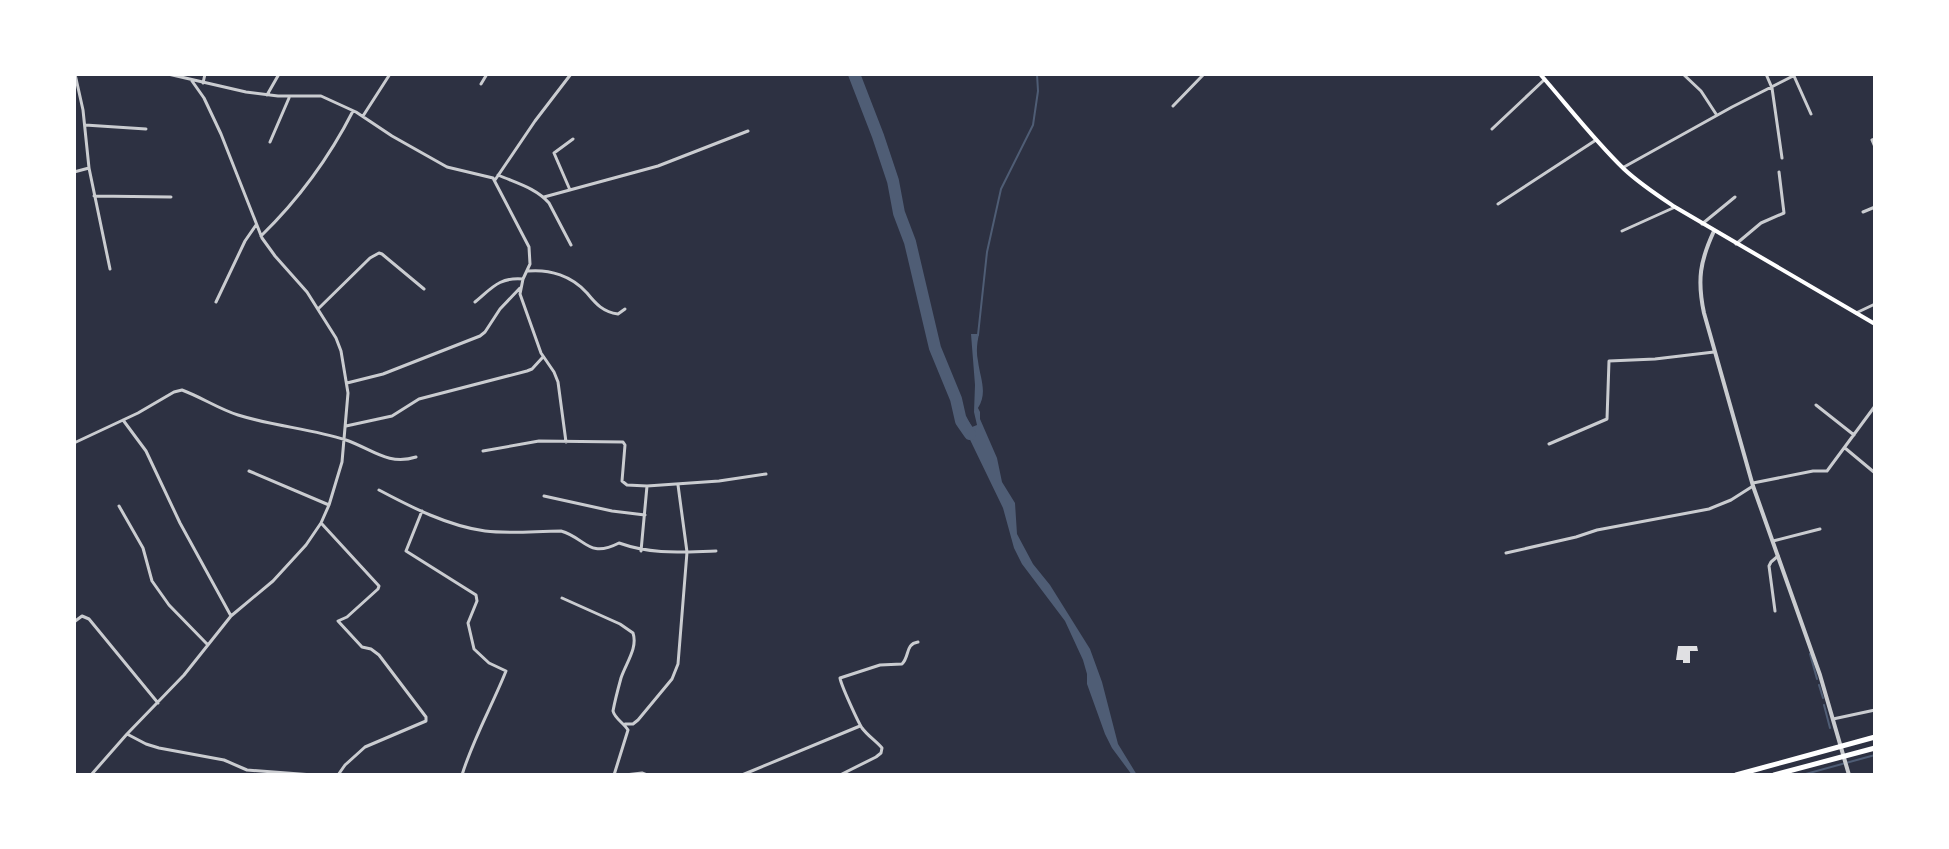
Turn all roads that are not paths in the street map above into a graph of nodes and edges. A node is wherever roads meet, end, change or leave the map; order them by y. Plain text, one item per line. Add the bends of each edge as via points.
1 (75, 74) edge
2 (168, 74) edge
3 (205, 74) edge
4 (279, 74) edge
5 (390, 74) edge
6 (487, 74) edge
7 (571, 74) edge
8 (1204, 74) edge
9 (1540, 74) edge
10 (1683, 74) edge
11 (1766, 74) edge
12 (1795, 75) edge
13 (1545, 80) junction
14 (192, 81) junction
15 (203, 83) junction
16 (481, 84) dead end
17 (1772, 88) junction
18 (267, 95) junction
19 (290, 97) junction
20 (1173, 106) dead end
21 (353, 111) junction
22 (1811, 114) dead end
23 (1717, 115) junction
24 (363, 116) junction
25 (85, 125) junction
26 (146, 129) dead end
27 (1492, 129) dead end
28 (748, 131) dead end
29 (573, 139) dead end
30 (1875, 139) edge
31 (1597, 140) junction
32 (270, 142) dead end
33 (1875, 147) edge
34 (1782, 158) dead end
35 (89, 168) junction
36 (1623, 168) junction
37 (74, 172) edge
38 (1779, 172) dead end
39 (496, 178) junction
40 (570, 190) junction
41 (94, 196) junction
42 (171, 197) dead end
43 (544, 197) junction
44 (1735, 197) dead end
45 (1498, 204) dead end
46 (1675, 207) junction
47 (1875, 207) edge
48 (1863, 212) dead end
49 (1702, 224) junction
50 (256, 225) junction
51 (1622, 231) dead end
52 (1714, 231) junction
53 (261, 236) junction
54 (1736, 244) junction
55 (571, 245) dead end
56 (110, 269) dead end
57 (528, 271) junction
58 (523, 279) junction
59 (521, 287) junction
60 (424, 289) dead end
61 (216, 302) dead end
62 (475, 302) dead end
63 (1875, 304) edge
64 (318, 309) junction
65 (625, 309) dead end
66 (1856, 313) junction
67 (1875, 324) edge
68 (1714, 352) junction
69 (543, 357) junction
70 (347, 383) junction
71 (1816, 405) dead end
72 (1875, 406) edge
73 (123, 420) junction
74 (346, 426) junction
75 (1854, 435) junction
76 (345, 440) junction
77 (566, 442) junction
78 (74, 443) edge
79 (1549, 444) dead end
80 (1845, 448) junction
81 (483, 451) dead end
82 (416, 457) dead end
83 (249, 471) dead end
84 (1875, 473) edge
85 (766, 474) dead end
86 (1752, 484) junction
87 (678, 485) junction
88 (647, 486) junction
89 (379, 490) dead end
90 (544, 496) dead end
91 (329, 505) junction
92 (119, 506) dead end
93 (422, 511) junction
94 (645, 515) junction
95 (321, 523) junction
96 (1820, 529) dead end
97 (1773, 541) junction
98 (641, 551) junction
99 (716, 551) dead end
100 (687, 552) junction
101 (1506, 553) dead end
102 (1778, 556) junction
103 (562, 598) dead end
104 (1775, 611) dead end
105 (231, 616) junction
106 (74, 622) edge
107 (918, 642) dead end
108 (207, 644) junction
109 (158, 703) junction
110 (1875, 710) edge
111 (1833, 719) junction
112 (625, 724) junction
113 (860, 726) junction
114 (127, 734) junction
115 (1875, 737) edge
116 (1875, 748) edge
117 (1848, 774) edge
118 (91, 775) edge
119 (313, 775) edge
120 (338, 775) edge
121 (462, 775) edge
122 (614, 775) edge
123 (625, 775) edge
124 (647, 775) edge
125 (742, 775) edge
126 (840, 775) edge
127 (1736, 775) edge
128 (1774, 775) edge

1 - 25 street
2 - 14 street
3 - 15 street
4 - 18 street
5 - 24 street
6 - 16 street
7 - 39 street
8 - 20 street
9 - 13 main road
10 - 23 street
11 - 17 street
12 - 17 street
12 - 22 street
13 - 27 street
13 - 31 main road
14 - 15 street
14 - 50 street via 221,134
15 - 18 street
17 - 23 street
17 - 34 street
18 - 19 street
19 - 21 street via 321,96
19 - 32 street
21 - 24 street
21 - 53 street via 321,165
23 - 36 street
24 - 39 street via 447,167
25 - 26 street
25 - 35 street
28 - 40 street via 658,166
29 - 40 street via 554,153
30 - 33 street
31 - 36 main road
31 - 45 street
35 - 37 street
35 - 41 street
36 - 46 main road
38 - 54 street via 1784,213 1761,223
39 - 43 street
39 - 57 street via 529,247
40 - 43 street
41 - 42 street
41 - 56 street
43 - 55 street
44 - 49 street
46 - 49 main road
46 - 51 street
47 - 48 street
49 - 52 main road
50 - 53 street
50 - 61 street
52 - 54 main road
52 - 68 street via 1700,280
53 - 64 street
54 - 66 main road
57 - 58 street
57 - 65 street via 568,278 611,313
58 - 59 street
58 - 62 street via 501,281
59 - 69 street
59 - 70 street via 480,336
60 - 64 street via 379,253
63 - 66 street
64 - 70 street via 336,338
66 - 67 main road
68 - 79 street via 1609,361 1607,419
68 - 86 street
69 - 74 street via 527,371 419,399 392,416
69 - 77 street via 558,382
70 - 74 street
71 - 75 street
72 - 75 street
73 - 76 street via 182,390 235,414
73 - 78 street
73 - 105 street via 146,451
74 - 76 street
75 - 80 street
76 - 82 street via 388,459
76 - 91 street
77 - 81 street
77 - 88 street via 623,442 622,481
80 - 84 street
80 - 86 street via 1827,471
83 - 91 street
85 - 87 street
86 - 97 street
86 - 101 street via 1743,494 1709,509
87 - 88 street
87 - 100 street
88 - 94 street
89 - 93 street
90 - 94 street
91 - 95 street
92 - 108 street via 143,548 152,581
93 - 98 street via 473,529 561,531 589,547 608,549 619,543
93 - 121 street via 406,551 474,593 477,601 468,623 474,649 506,671
94 - 98 street
95 - 105 street via 280,575
95 - 120 street via 379,586 338,621 362,647 382,658 426,717 365,747
96 - 97 street
97 - 102 street
98 - 100 street
99 - 100 street
100 - 112 street via 678,664 638,720
102 - 104 street via 1769,566
102 - 111 street
103 - 112 street via 633,633 634,646 613,711
105 - 108 street
106 - 109 street via 82,616 89,619
107 - 113 street via 909,646 902,664 840,678
108 - 109 street
109 - 114 street
110 - 111 street
111 - 117 street
112 - 122 street via 628,730
113 - 125 street
113 - 126 street via 881,753
114 - 118 street
114 - 119 street via 159,748 224,760 247,770
115 - 127 highway
116 - 128 highway
123 - 124 street

